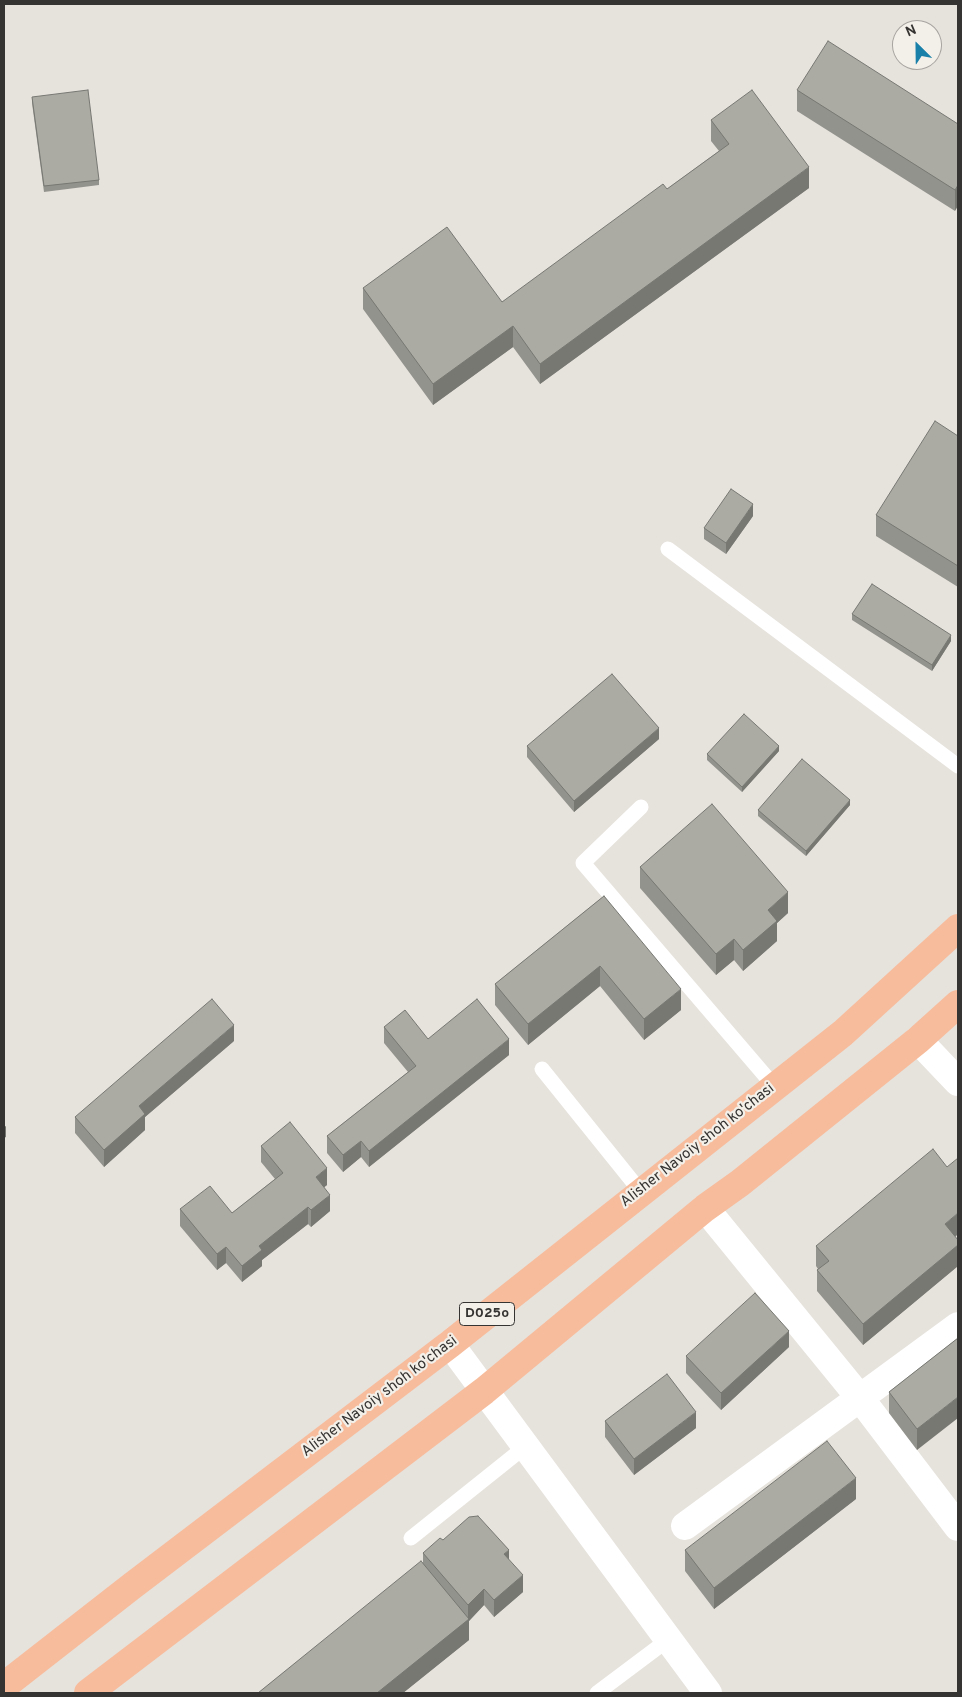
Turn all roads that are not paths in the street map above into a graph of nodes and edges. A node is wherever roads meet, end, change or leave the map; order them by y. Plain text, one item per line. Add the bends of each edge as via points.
1 (668, 549) dead end
2 (958, 766) edge
3 (641, 807) dead end
4 (958, 928) edge
5 (958, 1004) edge
6 (918, 1040) junction
7 (542, 1069) dead end
8 (958, 1082) edge
9 (774, 1086) junction
10 (641, 1192) junction
11 (705, 1208) junction
12 (958, 1326) edge
13 (450, 1344) junction
14 (484, 1391) junction
15 (860, 1398) junction
16 (526, 1446) junction
17 (685, 1526) dead end
18 (958, 1527) edge
19 (411, 1538) dead end
20 (668, 1639) junction
21 (4, 1686) edge
22 (88, 1693) edge
23 (597, 1693) edge
24 (708, 1693) edge

1 - 2 lane
3 - 9 lane via 583,863
4 - 9 main road, Alisher Navoiy shoh ko'chasi / D025o via 843,1032
5 - 6 main road
6 - 8 street
6 - 11 main road
7 - 10 lane
9 - 10 main road, Alisher Navoiy shoh ko'chasi / D025o
10 - 13 main road, Alisher Navoiy shoh ko'chasi / D025o
11 - 14 main road
11 - 15 street
12 - 15 street
13 - 14 street
13 - 21 main road, Alisher Navoiy shoh ko'chasi / D025o
14 - 16 street
14 - 22 main road
15 - 17 street
15 - 18 street
16 - 19 lane
16 - 20 street
20 - 23 lane
20 - 24 street

